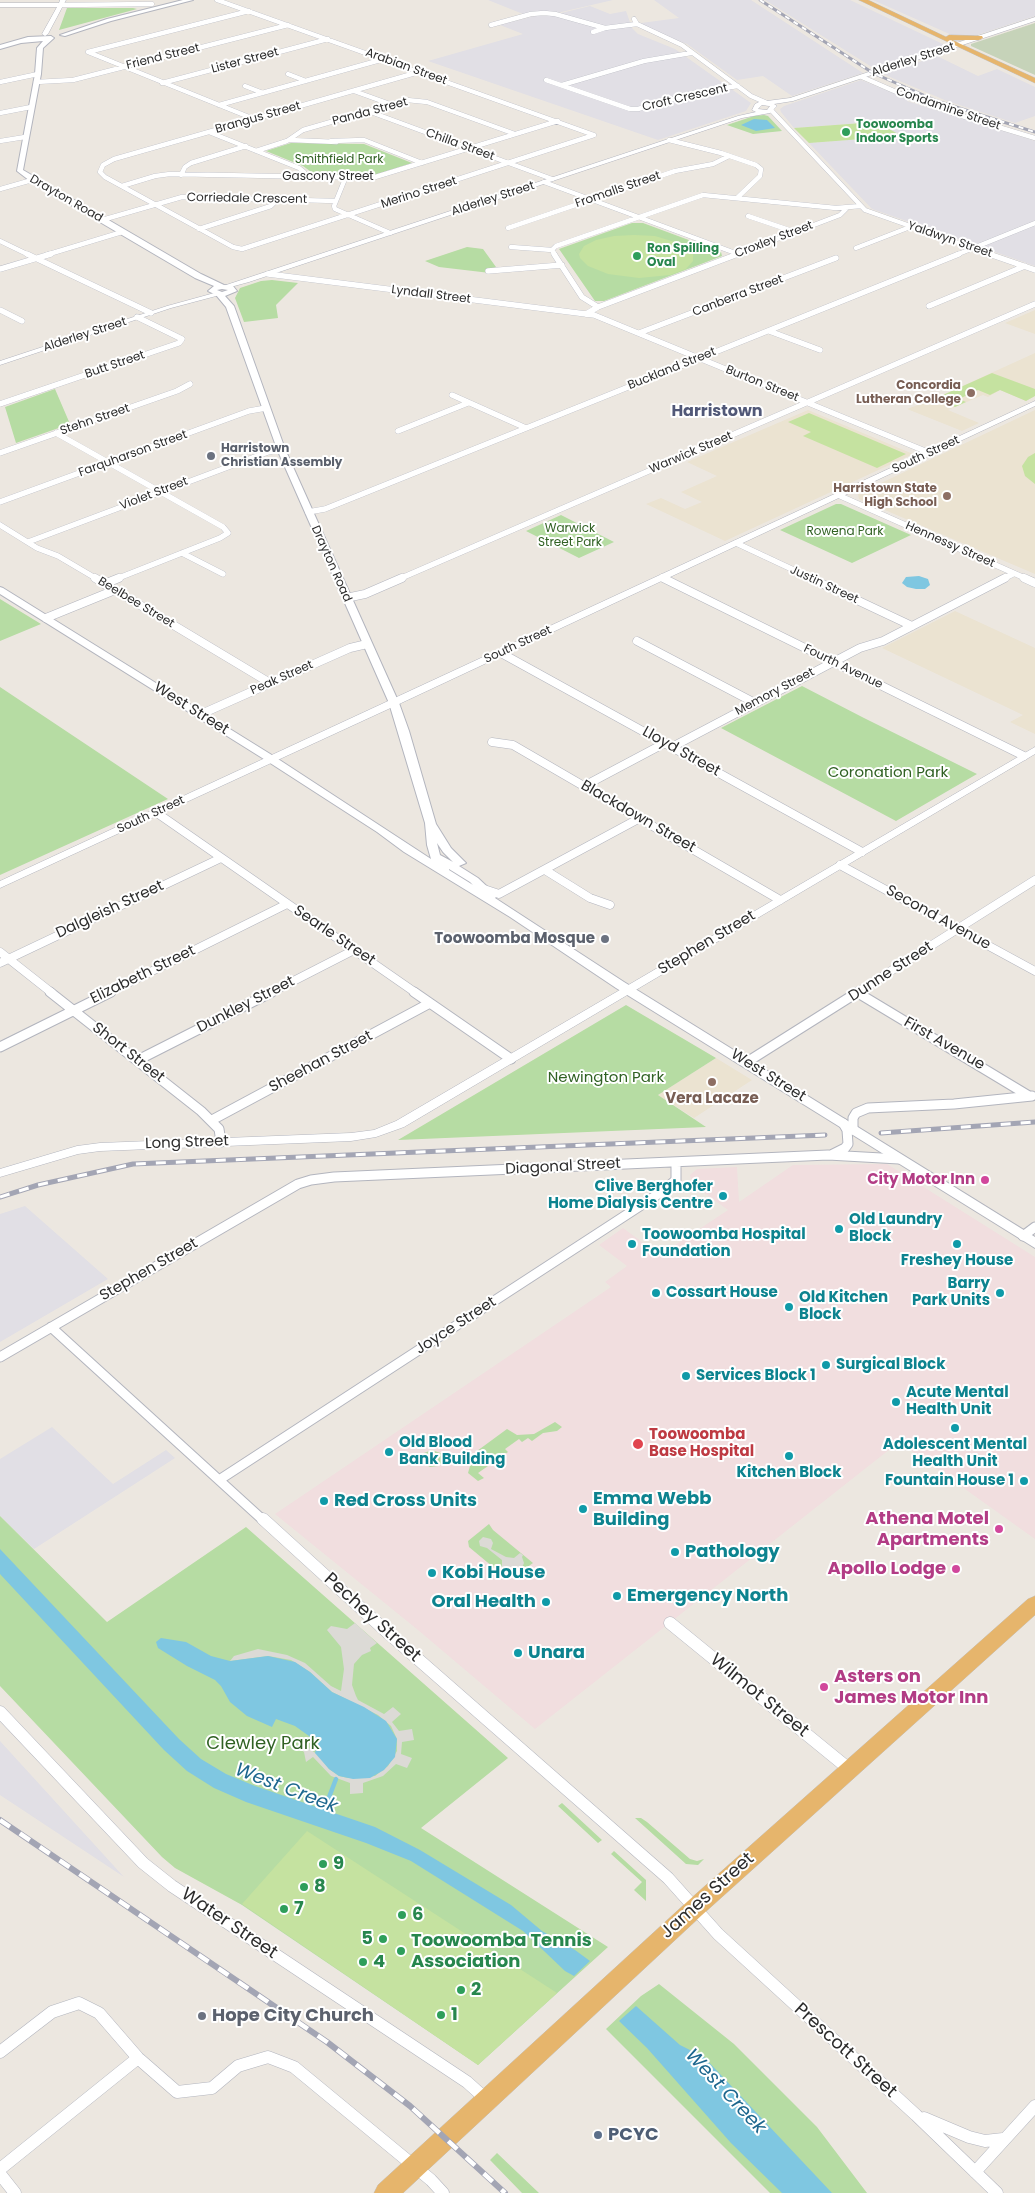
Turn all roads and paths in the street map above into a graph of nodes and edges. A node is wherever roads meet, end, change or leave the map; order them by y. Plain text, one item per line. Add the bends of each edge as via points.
1 (190, 0) edge
2 (217, 0) edge
3 (862, 0) edge
4 (62, 2) edge
5 (154, 4) edge
6 (0, 5) edge
7 (249, 11) junction
8 (57, 13) junction
9 (634, 19) dead end
10 (1035, 19) edge
11 (637, 24) junction
12 (288, 25) junction
13 (491, 25) dead end
14 (605, 28) junction
15 (593, 32) dead end
16 (57, 33) junction
17 (936, 34) junction
18 (46, 38) junction
19 (979, 38) junction
20 (328, 39) junction
21 (21, 42) junction
22 (958, 45) junction
23 (0, 47) edge
24 (691, 53) junction
25 (385, 59) junction
26 (122, 67) junction
27 (419, 72) junction
28 (288, 74) dead end
29 (38, 75) junction
30 (862, 76) junction
31 (393, 79) junction
32 (439, 79) junction
33 (546, 80) dead end
34 (1035, 80) edge
35 (306, 81) junction
36 (0, 82) edge
37 (162, 83) junction
38 (562, 85) junction
39 (245, 86) dead end
40 (738, 86) junction
41 (354, 90) junction
42 (263, 93) junction
43 (751, 96) junction
44 (390, 104) junction
45 (219, 105) junction
46 (770, 106) junction
47 (31, 107) junction
48 (755, 107) junction
49 (368, 111) junction
50 (764, 112) junction
51 (0, 113) edge
52 (740, 117) junction
53 (254, 119) junction
54 (778, 119) junction
55 (558, 121) junction
56 (497, 128) junction
57 (533, 128) junction
58 (210, 132) junction
59 (515, 134) junction
60 (594, 135) joint
61 (26, 137) junction
62 (1035, 138) edge
63 (290, 140) junction
64 (669, 140) junction
65 (0, 141) edge
66 (246, 146) junction
67 (469, 148) junction
68 (256, 151) junction
69 (729, 156) junction
70 (422, 163) junction
71 (510, 164) junction
72 (181, 175) junction
73 (302, 177) junction
74 (345, 179) junction
75 (552, 179) junction
76 (32, 180) junction
77 (544, 182) junction
78 (122, 186) junction
79 (0, 189) edge
80 (738, 197) junction
81 (591, 199) junction
82 (278, 200) junction
83 (336, 201) junction
84 (154, 204) junction
85 (863, 208) junction
86 (847, 209) junction
87 (348, 216) junction
88 (638, 216) junction
89 (748, 216) dead end
90 (102, 220) junction
91 (1035, 223) edge
92 (910, 227) junction
93 (508, 228) dead end
94 (199, 229) junction
95 (122, 232) junction
96 (795, 232) junction
97 (390, 233) junction
98 (0, 241) edge
99 (511, 247) dead end
100 (856, 248) dead end
101 (972, 248) junction
102 (552, 250) junction
103 (738, 254) junction
104 (36, 258) junction
105 (836, 258) dead end
106 (562, 265) junction
107 (1025, 266) junction
108 (0, 270) edge
109 (1035, 270) edge
110 (488, 271) dead end
111 (268, 274) junction
112 (246, 281) junction
113 (218, 290) junction
114 (232, 291) junction
115 (1035, 304) edge
116 (230, 306) junction
117 (929, 306) dead end
118 (598, 307) junction
119 (2, 312) edge
120 (151, 313) junction
121 (586, 314) junction
122 (594, 315) joint
123 (137, 317) junction
124 (22, 321) dead end
125 (769, 331) junction
126 (639, 333) junction
127 (820, 350) dead end
128 (699, 358) junction
129 (0, 363) edge
130 (190, 384) dead end
131 (452, 395) dead end
132 (468, 403) junction
133 (808, 403) junction
134 (1035, 403) edge
135 (0, 404) edge
136 (266, 408) junction
137 (526, 428) junction
138 (398, 430) dead end
139 (56, 434) junction
140 (281, 449) junction
141 (0, 453) edge
142 (930, 453) junction
143 (109, 463) junction
144 (161, 492) junction
145 (838, 495) junction
146 (0, 502) edge
147 (308, 512) junction
148 (0, 525) edge
149 (28, 542) junction
150 (736, 543) junction
151 (182, 554) junction
152 (223, 574) dead end
153 (1013, 574) junction
154 (663, 578) junction
155 (1035, 583) edge
156 (104, 584) junction
157 (0, 590) edge
158 (115, 590) junction
159 (346, 598) junction
160 (46, 618) junction
161 (912, 626) junction
162 (637, 642) dead end
163 (367, 644) junction
164 (501, 653) junction
165 (833, 662) junction
166 (270, 683) junction
167 (394, 703) junction
168 (755, 703) junction
169 (199, 715) junction
170 (492, 742) dead end
171 (669, 745) junction
172 (1030, 755) edge
173 (271, 759) junction
174 (584, 786) junction
175 (157, 813) junction
176 (640, 818) junction
177 (430, 823) junction
178 (381, 830) junction
179 (862, 852) junction
180 (435, 856) junction
181 (221, 858) junction
182 (840, 865) junction
183 (545, 870) junction
184 (474, 880) junction
185 (1035, 880) edge
186 (0, 885) edge
187 (482, 892) junction
188 (780, 900) junction
189 (500, 901) junction
190 (287, 904) junction
191 (610, 905) dead end
192 (958, 929) junction
193 (354, 950) junction
194 (0, 952) edge
195 (4, 961) edge
196 (1035, 971) edge
197 (628, 990) junction
198 (858, 993) junction
199 (430, 1003) junction
200 (74, 1010) junction
201 (0, 1047) edge
202 (511, 1058) junction
203 (138, 1060) junction
204 (747, 1062) junction
205 (1032, 1096) edge
206 (212, 1120) junction
207 (848, 1127) junction
208 (376, 1133) joint
209 (222, 1142) junction
210 (828, 1155) junction
211 (898, 1159) junction
212 (676, 1162) junction
213 (0, 1173) edge
214 (298, 1184) joint
215 (1035, 1227) edge
216 (1023, 1236) junction
217 (1035, 1243) edge
218 (51, 1327) junction
219 (0, 1357) edge
220 (220, 1480) junction
221 (1035, 1604) edge
222 (670, 1623) dead end
223 (0, 1712) edge
224 (849, 1769) junction
225 (695, 1908) junction
226 (0, 2052) edge
227 (138, 2058) junction
228 (488, 2100) junction
229 (1035, 2106) edge
230 (916, 2115) junction
231 (1003, 2139) junction
232 (415, 2166) junction
233 (0, 2169) edge
234 (975, 2172) junction
235 (0, 2174) edge
236 (14, 2193) edge
237 (386, 2193) edge
238 (443, 2193) edge
239 (997, 2193) edge

1 - 5 main road
2 - 7 street, Arabian Street
3 - 17 highway
4 - 5 street
4 - 6 street
4 - 8 street
5 - 16 main road
7 - 12 street, Arabian Street
7 - 26 street via 88,52
8 - 16 street via 51,29
8 - 18 street via 52,17
9 - 11 street
10 - 19 street, Alderley Street
11 - 14 street
11 - 24 street via 682,45
12 - 20 street, Arabian Street
12 - 26 street, Friend Street
13 - 14 street via 544,13
14 - 15 street
16 - 18 main road
16 - 29 main road, Drayton Road via 48,46
17 - 19 highway via 960,39
17 - 22 highway
18 - 21 main road
18 - 21 main road
18 - 29 main road, Drayton Road via 40,48
19 - 22 street, Alderley Street
20 - 25 street, Arabian Street
20 - 37 street, Lister Street
21 - 23 main road
22 - 30 street, Alderley Street
22 - 34 highway
24 - 38 street via 644,61
24 - 40 street
25 - 27 street, Arabian Street
25 - 35 street
26 - 29 street, Friend Street via 70,81
26 - 37 street
27 - 31 street, Brangus Street
27 - 32 street, Arabian Street
28 - 35 street
29 - 36 street, Friend Street
29 - 47 main road, Drayton Road
30 - 46 street, Alderley Street
30 - 62 street, Condamine Street via 910,98
31 - 32 street
31 - 41 street, Brangus Street
32 - 55 street, Arabian Street
33 - 38 street, Croft Crescent
35 - 42 street
37 - 45 street
38 - 40 street, Croft Crescent via 638,110 697,92
39 - 42 street
40 - 43 street
41 - 44 street
41 - 53 street, Brangus Street
42 - 45 street
43 - 46 street
43 - 48 street
44 - 49 street, Panda Street
44 - 56 street, Panda Street via 407,100 424,102
45 - 53 street
46 - 48 street, Alderley Street
46 - 50 street, Alderley Street
46 - 54 street
47 - 51 street
47 - 61 main road, Drayton Road
48 - 50 street
48 - 52 street, Alderley Street
49 - 63 street, Panda Street via 302,130
49 - 67 street, Chilla Street
50 - 52 street, Alderley Street
50 - 54 street
52 - 64 street, Alderley Street
53 - 58 street, Brangus Street
54 - 85 street
55 - 57 street, Gascony Street
55 - 60 street, Arabian Street
56 - 57 street
56 - 59 street, Panda Street
57 - 59 street, Gascony Street
58 - 66 street
58 - 78 street, Brangus Street via 114,159 100,168 103,175
59 - 67 street, Gascony Street
60 - 71 street, Merino Street
61 - 65 street
61 - 76 main road, Drayton Road via 20,171
63 - 68 street, Panda Street
63 - 70 street via 375,145
64 - 69 street
64 - 75 street, Alderley Street
66 - 68 street
66 - 72 street via 191,163
67 - 70 street, Gascony Street
67 - 71 street, Chilla Street
68 - 73 street via 301,169
69 - 80 street via 747,160 761,168 760,176
69 - 81 street, Fromalls Street via 713,164 674,170
70 - 74 street, Gascony Street via 376,178
71 - 75 street, Chilla Street
71 - 87 street, Merino Street
72 - 73 street, Gascony Street
72 - 78 street, Gascony Street via 155,176
73 - 74 street, Gascony Street
74 - 83 street
75 - 77 street, Alderley Street
76 - 79 street
76 - 90 main road, Drayton Road
77 - 81 street
77 - 97 street, Alderley Street
78 - 84 street
80 - 86 street
80 - 88 street via 694,196
81 - 88 street
81 - 93 street, Fromalls Street
82 - 83 street, Corriedale Crescent
82 - 84 street, Corriedale Crescent via 186,197
82 - 94 street via 271,206
83 - 87 street via 335,209
84 - 90 street, Corriedale Crescent
84 - 94 street
85 - 86 street
85 - 92 street, Yaldwyn Street
86 - 96 street, Croxley Street via 840,215
87 - 94 street, Merino Street via 242,249 233,248
87 - 97 street
88 - 102 street
88 - 103 street
89 - 96 street
90 - 95 main road, Drayton Road
91 - 101 street, Buckland Street
92 - 100 street
92 - 101 street, Yaldwyn Street
95 - 104 street
95 - 113 main road, Drayton Road via 203,278
96 - 103 street, Croxley Street
97 - 111 street, Alderley Street
98 - 104 street
99 - 102 street
101 - 107 street, Yaldwyn Street
101 - 125 street, Buckland Street
102 - 106 street
103 - 118 street, Croxley Street
104 - 108 street
104 - 120 street
105 - 126 street, Canberra Street
106 - 110 street
106 - 118 street via 582,297
107 - 109 street, Yaldwyn Street
107 - 117 street
111 - 112 street, Alderley Street
111 - 121 street, Lyndall Street
112 - 113 street, Alderley Street
112 - 114 street, Alderley Street
113 - 114 main road
113 - 116 main road, Drayton Road
113 - 120 street, Alderley Street
114 - 116 main road, Drayton Road
115 - 133 street, Warwick Street
116 - 136 main road, Drayton Road
118 - 121 street, Croxley Street
119 - 124 street
120 - 123 street, Alderley Street
121 - 122 street, Lyndall Street
122 - 126 street, Burton Street
123 - 129 street, Alderley Street
123 - 135 street, Butt Street via 182,339 179,343
125 - 127 street
125 - 128 street, Buckland Street
126 - 128 street, Burton Street
128 - 133 street, Burton Street
128 - 137 street, Buckland Street
130 - 139 street, Stehn Street
131 - 132 street
132 - 137 street
132 - 138 street
133 - 142 street, Burton Street
133 - 159 street, Warwick Street via 364,594
134 - 142 street, South Street
136 - 140 main road, Drayton Road
136 - 143 street, Farquharson Street
137 - 147 street, Buckland Street via 325,509
139 - 141 street, Stehn Street
139 - 143 street
140 - 144 street, Violet Street
140 - 147 main road, Drayton Road
142 - 145 street, South Street
143 - 144 street
143 - 146 street, Farquharson Street
144 - 149 street, Violet Street
144 - 151 street via 223,527 228,533
145 - 150 street, South Street
145 - 153 street, Hennessy Street
147 - 159 main road, Drayton Road
148 - 149 street, Beelbee Street
149 - 156 street, Beelbee Street
150 - 154 street, South Street
150 - 161 street, Justin Street
151 - 152 street
151 - 156 street
153 - 155 street, Hennessy Street
153 - 161 street, Memory Street
154 - 164 street, South Street
154 - 165 street, Fourth Avenue
156 - 158 street, Beelbee Street
157 - 160 main road, West Street
158 - 160 street
158 - 166 street, Beelbee Street
159 - 163 main road, Drayton Road
160 - 169 main road, West Street
161 - 165 street, Memory Street
162 - 168 street
163 - 166 street, Peak Street via 350,648
163 - 167 main road, Drayton Road
164 - 167 street, South Street
164 - 171 street, Lloyd Street
165 - 168 street, Memory Street
165 - 172 street, Fourth Avenue
166 - 169 street, Peak Street
167 - 173 street, South Street
167 - 177 main road, Drayton Road
168 - 171 street, Memory Street
169 - 173 main road, West Street
170 - 174 street, Blackdown Street via 513,745
171 - 174 street, Memory Street
171 - 179 street, Lloyd Street
172 - 179 street, Stephen Street
173 - 175 street, South Street
173 - 178 main road, West Street
174 - 176 street, Blackdown Street
175 - 181 street, Searle Street
175 - 186 street, South Street
176 - 183 street
176 - 188 street, Blackdown Street
177 - 180 main road
177 - 184 main road via 446,850
178 - 180 main road
178 - 187 main road via 408,850
179 - 182 street, Stephen Street
180 - 184 main road
180 - 187 main road via 441,867
181 - 190 street, Searle Street
181 - 195 street, Dalgleish Street
182 - 188 street, Stephen Street
182 - 192 street, Second Avenue
183 - 189 street
183 - 191 street via 590,898
184 - 187 main road
185 - 192 street, Dunne Street
187 - 189 main road, West Street
188 - 197 street, Stephen Street
189 - 197 main road, West Street
190 - 193 street, Searle Street
190 - 200 street, Elizabeth Street
192 - 196 street, Second Avenue
192 - 198 street, Dunne Street
193 - 199 street, Searle Street
193 - 203 street, Dunkley Street
194 - 195 street, Short Street
195 - 200 street, Short Street
197 - 202 street, Stephen Street
197 - 204 main road, West Street
198 - 204 street, Dunne Street
198 - 205 street, First Avenue
199 - 202 street, Searle Street
199 - 206 street, Sheehan Street
200 - 201 street, Elizabeth Street
200 - 203 street, Short Street
202 - 208 street, Stephen Street via 400,1124
203 - 206 street, Short Street
204 - 207 main road, West Street
205 - 207 street via 972,1103 868,1108 856,1113
206 - 209 street, Short Street via 219,1129
207 - 210 street, Diagonal Street via 848,1144
207 - 211 main road, West Street
208 - 209 street, Long Street via 351,1137
209 - 213 street, Long Street via 77,1150
210 - 211 street, Diagonal Street
210 - 212 street, Diagonal Street
211 - 216 main road, West Street
212 - 214 street, Diagonal Street via 334,1177
212 - 220 street, Joyce Street via 676,1180 663,1191
214 - 218 street, Stephen Street
215 - 216 street
216 - 217 main road, West Street
218 - 219 street, Stephen Street
218 - 220 street, Pechey Street
220 - 225 street, Pechey Street via 387,1632 668,1878
221 - 224 highway, James Street
222 - 224 street, Wilmot Street
223 - 228 street, Water Street via 143,1862 172,1886 467,2082
224 - 225 highway, James Street
225 - 228 highway, James Street via 556,2033
225 - 230 street, Prescott Street via 793,2005
226 - 227 street via 52,2012 79,2003 99,2013
227 - 232 street via 177,2092 212,2088 238,2066 268,2057 294,2067
227 - 233 street
228 - 232 highway, James Street
229 - 231 street
230 - 231 street via 969,2137 985,2141
230 - 234 street, Prescott Street
231 - 234 street
232 - 237 highway, James Street
232 - 238 street
234 - 239 street, Prescott Street
235 - 236 street

